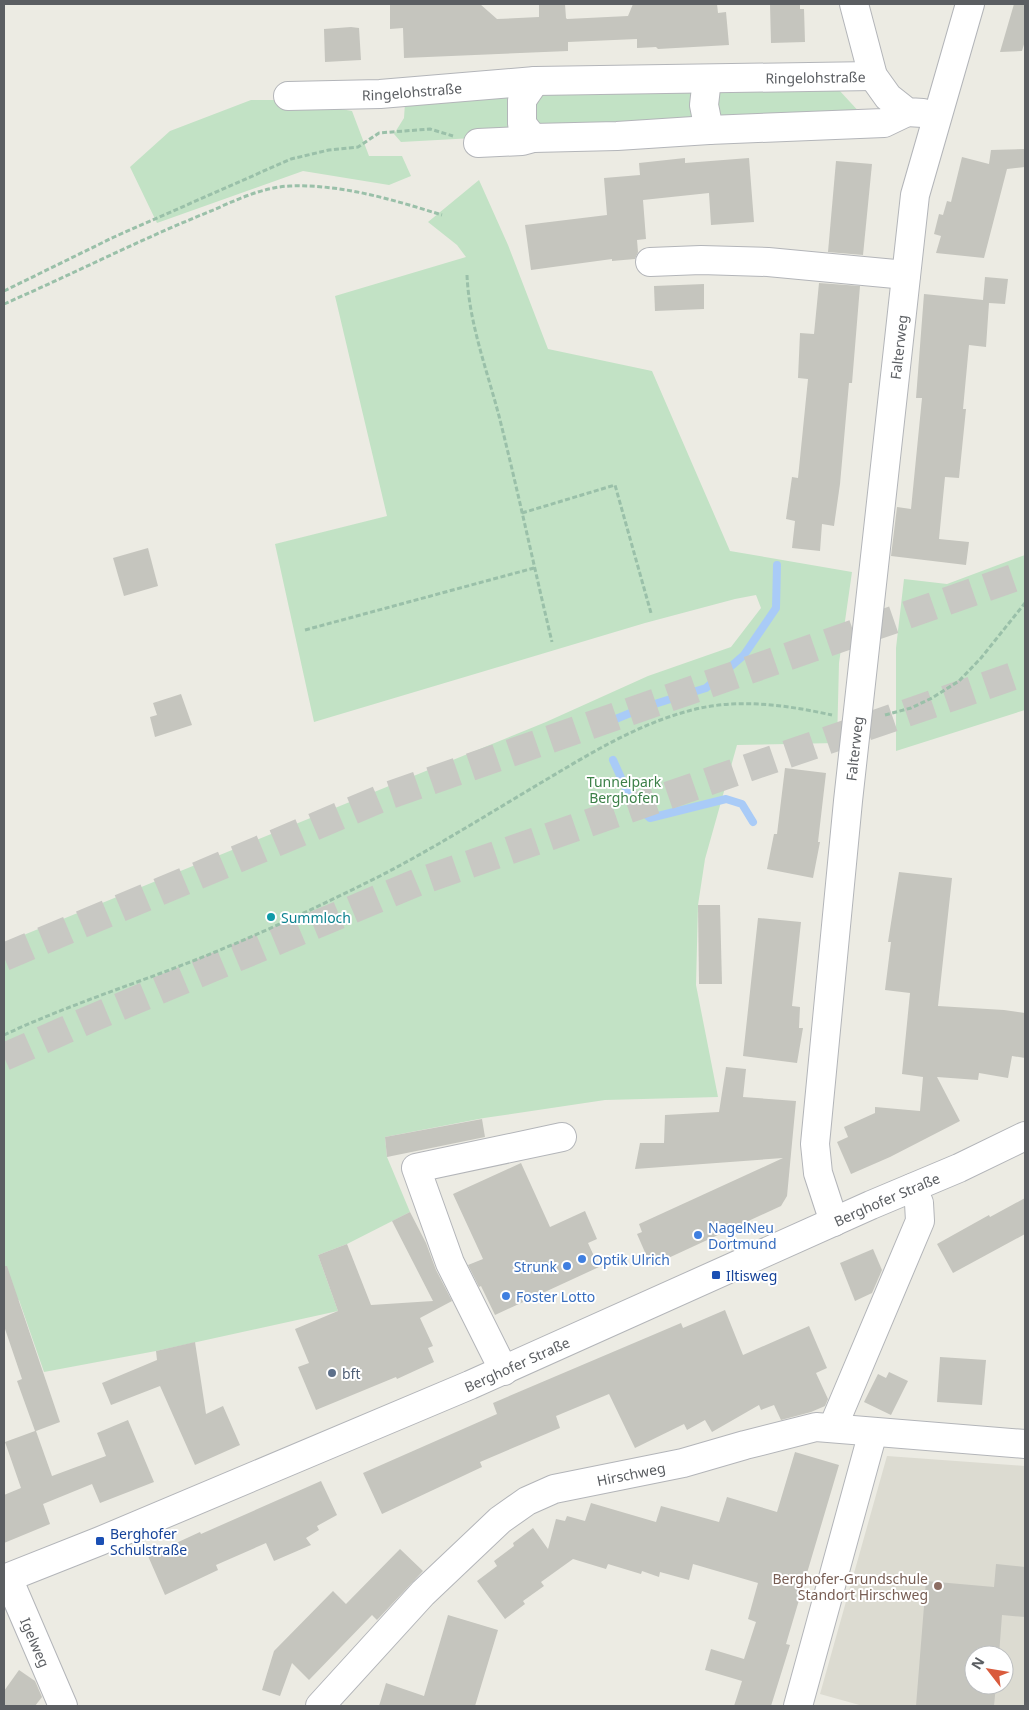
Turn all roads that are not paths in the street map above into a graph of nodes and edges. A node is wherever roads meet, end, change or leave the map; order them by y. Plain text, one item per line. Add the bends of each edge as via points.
1 (854, 4) edge
2 (970, 4) edge
3 (873, 76) junction
4 (708, 79) junction
5 (535, 81) junction
6 (288, 96) dead end
7 (907, 112) junction
8 (938, 114) junction
9 (709, 130) junction
10 (533, 138) junction
11 (478, 143) road end
12 (650, 262) dead end
13 (906, 275) junction
14 (1025, 1136) edge
15 (562, 1137) dead end
16 (912, 1188) junction
17 (834, 1222) junction
18 (504, 1370) junction
19 (833, 1427) junction
20 (873, 1432) junction
21 (1025, 1444) edge
22 (6, 1579) edge
23 (62, 1706) edge
24 (320, 1706) edge
25 (798, 1706) edge

1 - 3 street
2 - 8 street, Falterweg
3 - 4 street, Ringelohstraße
3 - 7 street, Ringelohstraße via 888,97
4 - 5 street, Ringelohstraße
4 - 9 street via 704,105
5 - 6 street, Ringelohstraße via 380,94
5 - 10 street via 522,100 522,124
7 - 8 street
7 - 9 street via 884,123
8 - 13 street, Falterweg via 915,195
9 - 10 street
10 - 11 street
12 - 13 street via 768,262
13 - 17 street, Falterweg via 814,1144 818,1173
14 - 16 street, Berghofer Straße
15 - 18 street via 416,1168 450,1263
16 - 17 street, Berghofer Straße
16 - 19 street via 919,1204 920,1221
17 - 18 street, Berghofer Straße
18 - 22 street, Berghofer Straße
19 - 20 street, Hirschweg
19 - 24 street, Hirschweg via 816,1427 683,1463 554,1489 527,1501 500,1520 423,1593
20 - 21 street, Hirschweg
20 - 25 street
22 - 23 street, Igelweg

